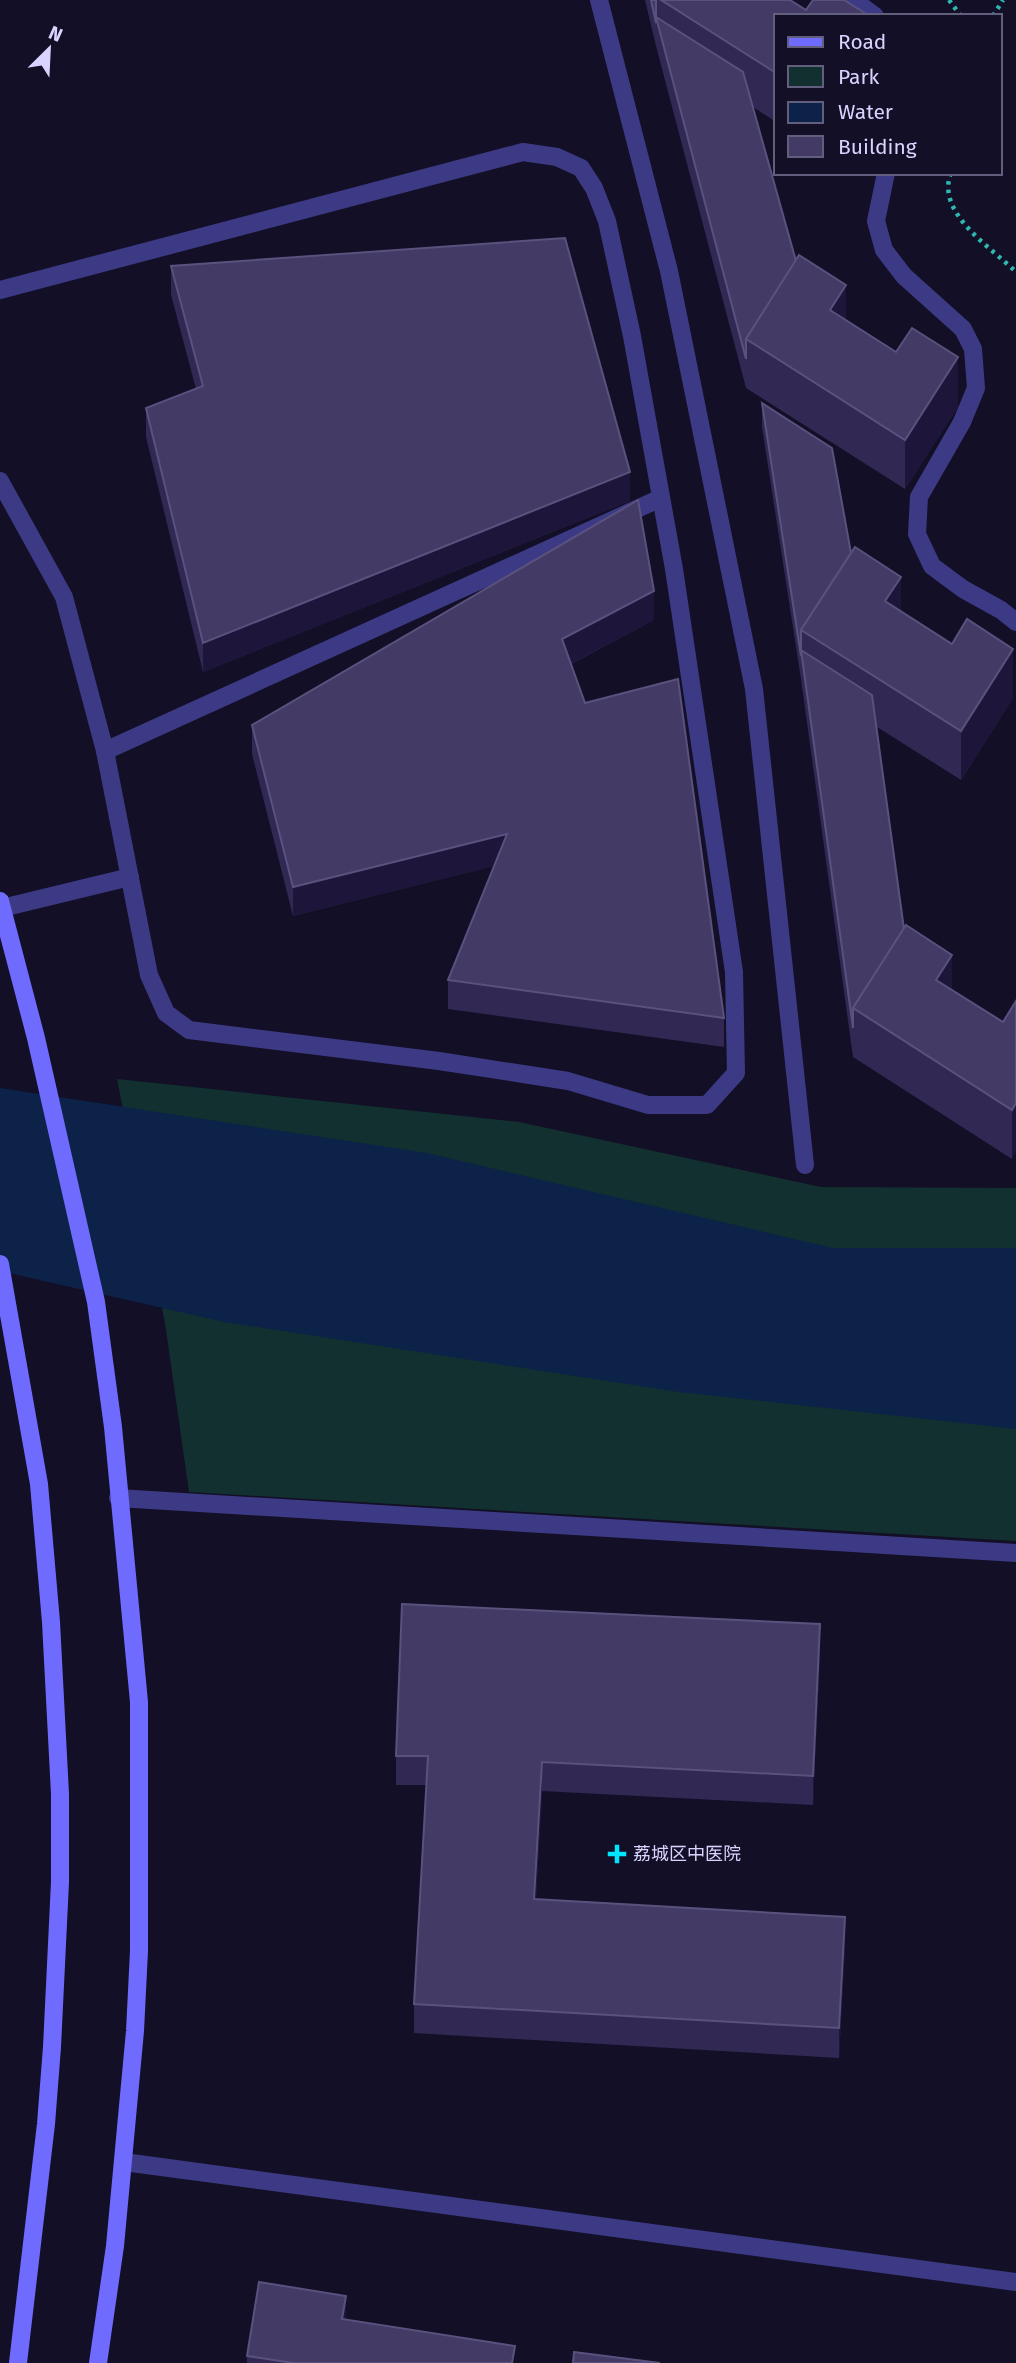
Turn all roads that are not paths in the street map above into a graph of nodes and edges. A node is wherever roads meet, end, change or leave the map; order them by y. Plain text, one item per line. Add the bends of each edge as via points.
1 (599, 0) edge
2 (853, 0) edge
3 (872, 14) edge
4 (886, 175) edge
5 (0, 290) edge
6 (0, 481) edge
7 (661, 498) junction
8 (1016, 622) edge
9 (105, 751) junction
10 (130, 877) junction
11 (1, 904) edge
12 (805, 1165) dead end
13 (0, 1264) edge
14 (118, 1498) junction
15 (1016, 1553) edge
16 (124, 2162) junction
17 (1016, 2282) edge
18 (18, 2363) edge
19 (98, 2363) edge

1 - 12 street via 669,271 754,689
2 - 3 street
4 - 8 street via 876,221 884,250 904,276 963,329 973,349 976,388 919,498 917,534 932,566
5 - 7 street via 523,152 557,157 581,168 607,221
6 - 9 street via 64,597
7 - 9 street
7 - 10 street via 734,972 736,1073 707,1105 648,1105 568,1081 189,1030 166,1013 149,975
9 - 10 street
10 - 11 street
11 - 14 main road via 96,1302
13 - 18 main road via 39,1484 60,1794 52,2047
14 - 15 street
14 - 16 main road via 139,1702 140,1786 139,1951
16 - 17 street
16 - 19 main road

